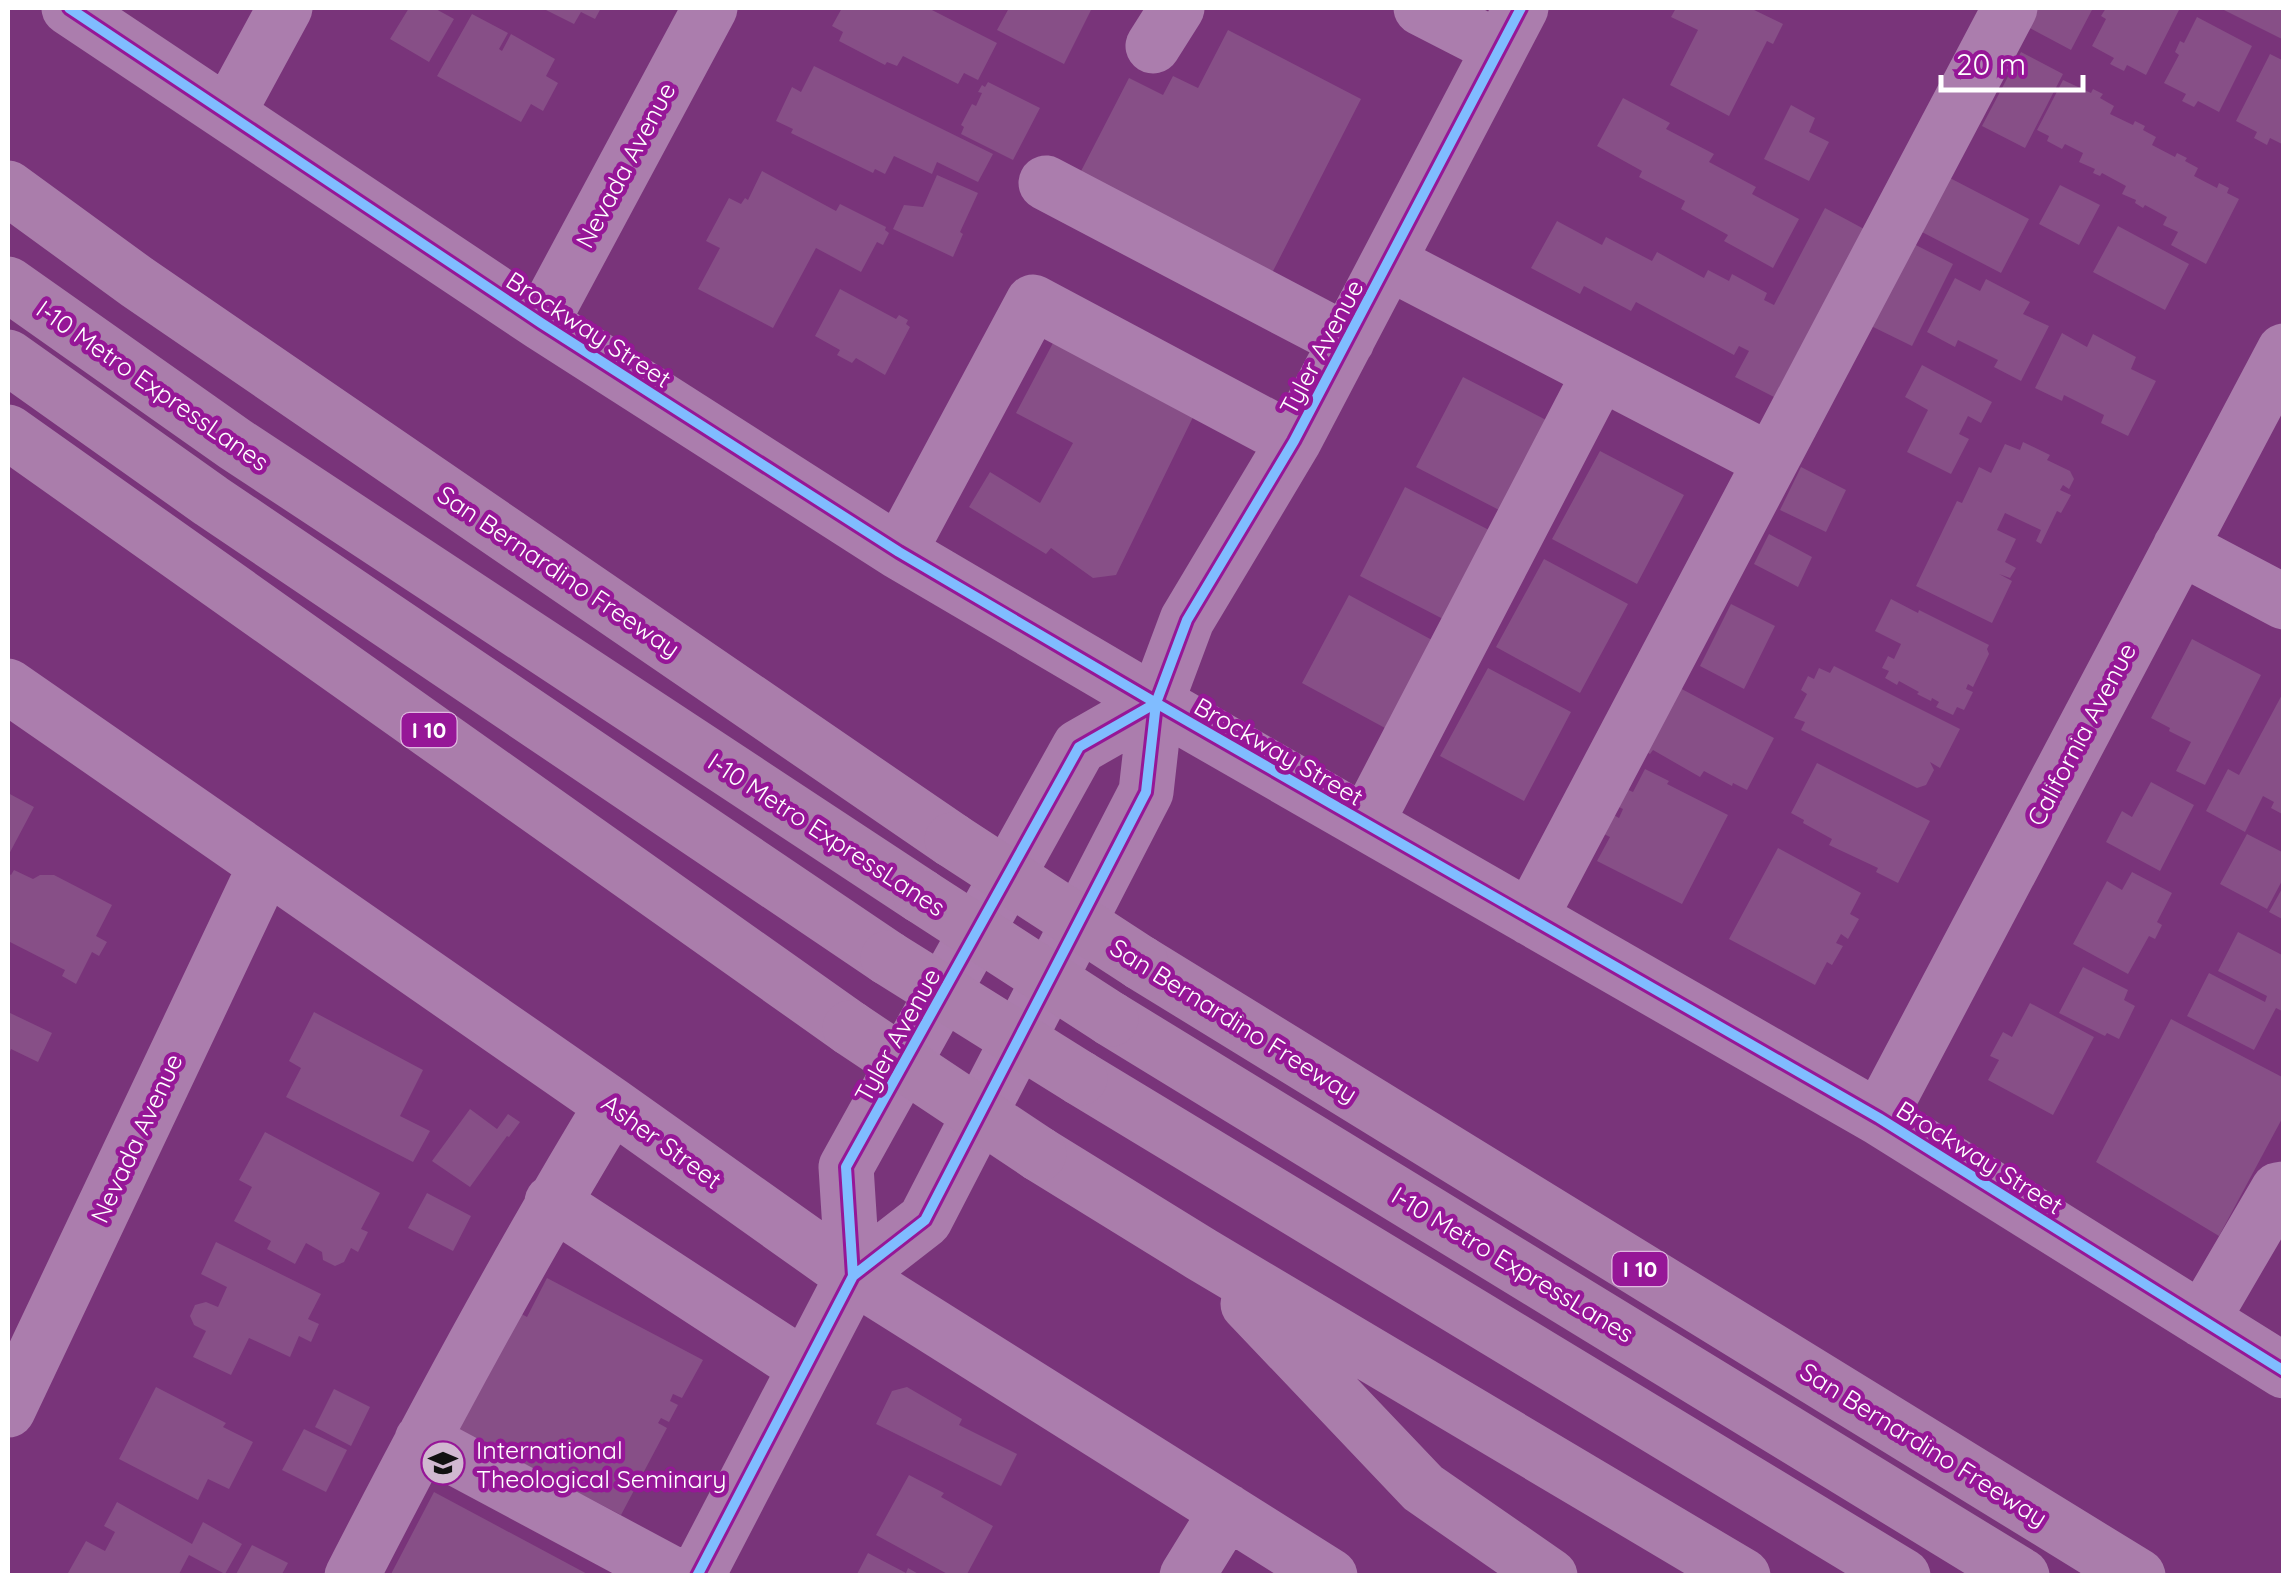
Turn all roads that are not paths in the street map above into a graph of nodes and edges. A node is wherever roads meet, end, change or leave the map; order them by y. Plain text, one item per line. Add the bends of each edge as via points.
1 (70, 8) edge
2 (284, 8) edge
3 (710, 8) edge
4 (1421, 8) edge
5 (2010, 8) edge
6 (1510, 28) edge
7 (228, 114) junction
8 (1046, 184) dead end
9 (8, 188) edge
10 (1388, 262) junction
11 (8, 284) edge
12 (541, 323) junction
13 (1346, 340) junction
14 (2284, 351) edge
15 (8, 357) edge
16 (1600, 373) junction
17 (8, 432) edge
18 (1294, 441) junction
19 (1771, 462) junction
20 (2180, 547) junction
21 (899, 552) junction
22 (2284, 602) edge
23 (8, 686) edge
24 (1156, 704) junction
25 (1366, 823) junction
26 (266, 866) junction
27 (1530, 918) junction
28 (612, 1105) junction
29 (1879, 1118) junction
30 (2284, 1189) edge
31 (552, 1202) junction
32 (1202, 1254) junction
33 (853, 1276) junction
34 (2202, 1320) junction
35 (805, 1367) junction
36 (2284, 1371) edge
37 (8, 1410) edge
38 (422, 1440) junction
39 (1227, 1510) junction
40 (352, 1576) edge
41 (676, 1576) edge
42 (696, 1576) edge
43 (1187, 1576) edge
44 (1330, 1576) edge
45 (1550, 1576) edge
46 (1743, 1576) edge
47 (1902, 1576) edge
48 (2022, 1576) edge
49 (2138, 1576) edge

1 - 7 street, Brockway Street
2 - 7 street
3 - 12 street, Nevada Avenue
4 - 6 street
5 - 19 street
6 - 10 street, Tyler Avenue
7 - 12 street, Brockway Street
8 - 13 street
9 - 49 highway, San Bernardino Freeway / I 10, bridge via 952,840
10 - 13 street, Tyler Avenue
10 - 16 street
11 - 48 highway, I-10 Metro ExpressLanes, bridge via 234,444 1111,1019
12 - 21 street, Brockway Street
13 - 18 street, Tyler Avenue
14 - 20 street, California Avenue
15 - 47 highway, bridge via 888,958
16 - 19 street
16 - 25 street
17 - 32 highway, I 10, bridge via 850,1028
18 - 21 street via 1032,302
18 - 24 street, Tyler Avenue via 1188,620
19 - 27 street
20 - 22 street
20 - 29 street, California Avenue
21 - 24 street, Brockway Street
23 - 26 street, Asher Street
24 - 25 street, Brockway Street
24 - 33 street, Tyler Avenue via 1146,792 926,1220
24 - 33 street, Tyler Avenue via 1078,747 846,1167
25 - 27 street, Brockway Street
26 - 28 street, Asher Street
26 - 37 street, Nevada Avenue
27 - 29 street, Brockway Street
28 - 31 street
28 - 33 street, Asher Street
29 - 34 street, Brockway Street
30 - 34 street
31 - 35 street
31 - 38 street
32 - 45 highway via 1423,1488
32 - 46 highway, I 10
33 - 35 street, Tyler Avenue
33 - 39 street, Asher Street
34 - 36 street, Brockway Street
35 - 42 street, Tyler Avenue
38 - 40 street
38 - 41 street
39 - 43 street
39 - 44 street, Asher Street

